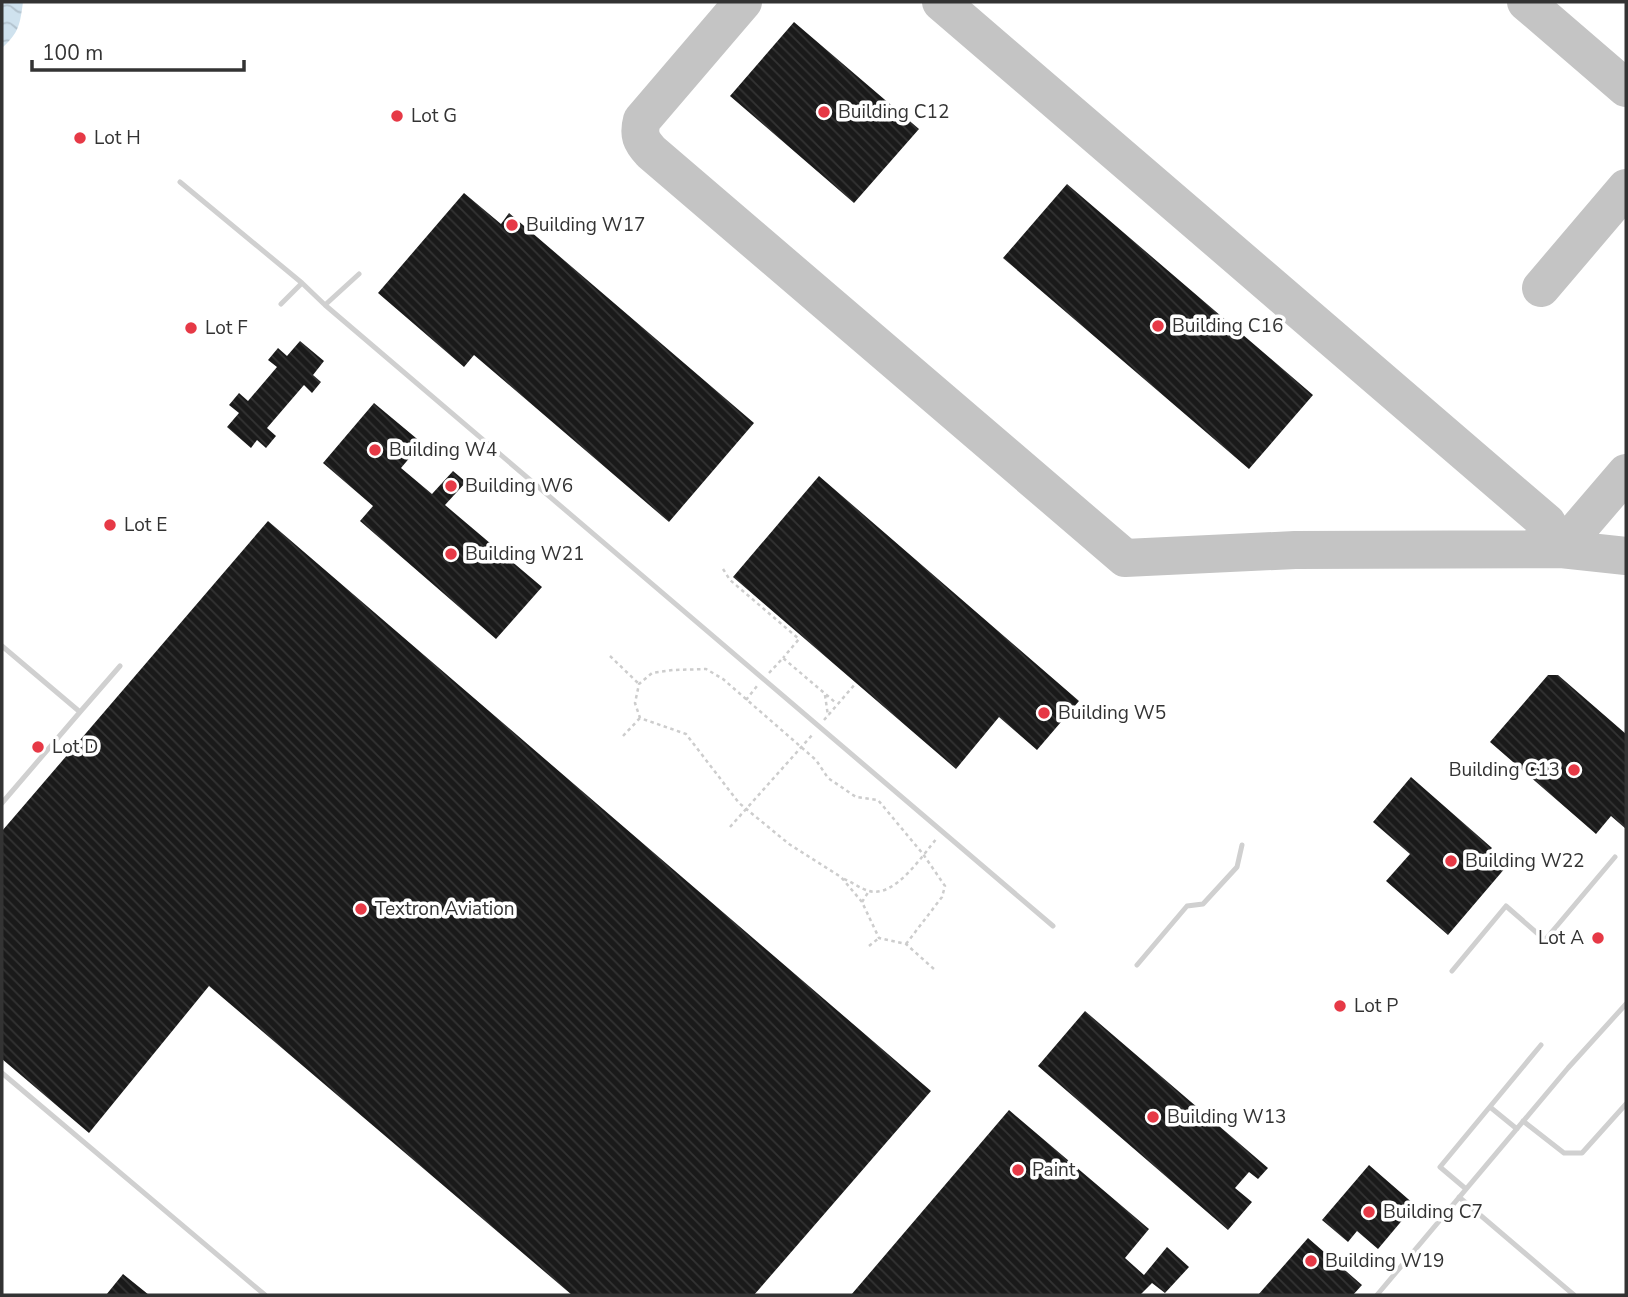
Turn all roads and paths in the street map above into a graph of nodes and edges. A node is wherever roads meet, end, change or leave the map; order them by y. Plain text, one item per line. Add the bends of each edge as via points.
1 (180, 182) dead end
2 (359, 274) dead end
3 (302, 283) junction
4 (281, 304) dead end
5 (325, 305) junction
6 (723, 569) dead end
7 (2, 646) edge
8 (610, 656) dead end
9 (783, 658) junction
10 (120, 666) dead end
11 (764, 679) junction
12 (856, 683) dead end
13 (639, 684) junction
14 (825, 693) junction
15 (746, 700) junction
16 (837, 704) junction
17 (80, 712) junction
18 (828, 716) junction
19 (640, 718) junction
20 (819, 726) junction
21 (623, 736) dead end
22 (801, 748) junction
23 (2, 803) edge
24 (747, 810) junction
25 (730, 827) dead end
26 (940, 835) dead end
27 (1242, 845) dead end
28 (923, 854) junction
29 (1615, 857) dead end
30 (841, 877) junction
31 (869, 891) junction
32 (862, 902) junction
33 (1053, 926) dead end
34 (879, 938) junction
35 (906, 944) junction
36 (869, 946) dead end
37 (1137, 965) dead end
38 (935, 970) dead end
39 (1451, 971) dead end
40 (1626, 1004) edge
41 (1541, 1045) dead end
42 (2, 1073) edge
43 (1626, 1104) edge
44 (1490, 1107) junction
45 (1523, 1121) junction
46 (1517, 1129) junction
47 (1466, 1189) junction
48 (1459, 1197) junction
49 (265, 1295) edge
50 (1377, 1295) edge
51 (1574, 1295) edge

1 - 3 lane
2 - 5 lane
3 - 4 lane
3 - 5 lane
5 - 11 lane
6 - 9 path via 799,639
7 - 17 lane
8 - 13 path
9 - 11 path
9 - 14 path
10 - 17 lane
11 - 15 path
11 - 20 lane
12 - 16 path
13 - 15 path via 652,673 706,669
13 - 19 path via 635,703
14 - 16 path
14 - 18 path
15 - 22 path
16 - 18 path
17 - 23 lane
18 - 20 path
19 - 21 path
19 - 24 path via 686,734
20 - 22 path
20 - 33 lane
22 - 24 path
22 - 28 path via 828,778 856,797 878,800
24 - 25 path
24 - 30 path
26 - 28 path
27 - 37 lane via 1237,867 1203,904 1187,906
28 - 31 path via 895,886
28 - 35 path via 945,886 942,897
29 - 39 lane via 1545,940 1506,906
30 - 31 path
30 - 32 path
31 - 32 path
32 - 34 path
34 - 35 path
34 - 36 path
35 - 38 path
40 - 45 lane
41 - 44 lane
42 - 49 lane
43 - 45 lane via 1583,1153 1564,1153
44 - 46 lane
44 - 47 lane via 1440,1167
45 - 46 lane
46 - 47 lane
47 - 48 lane
48 - 50 lane
48 - 51 lane

